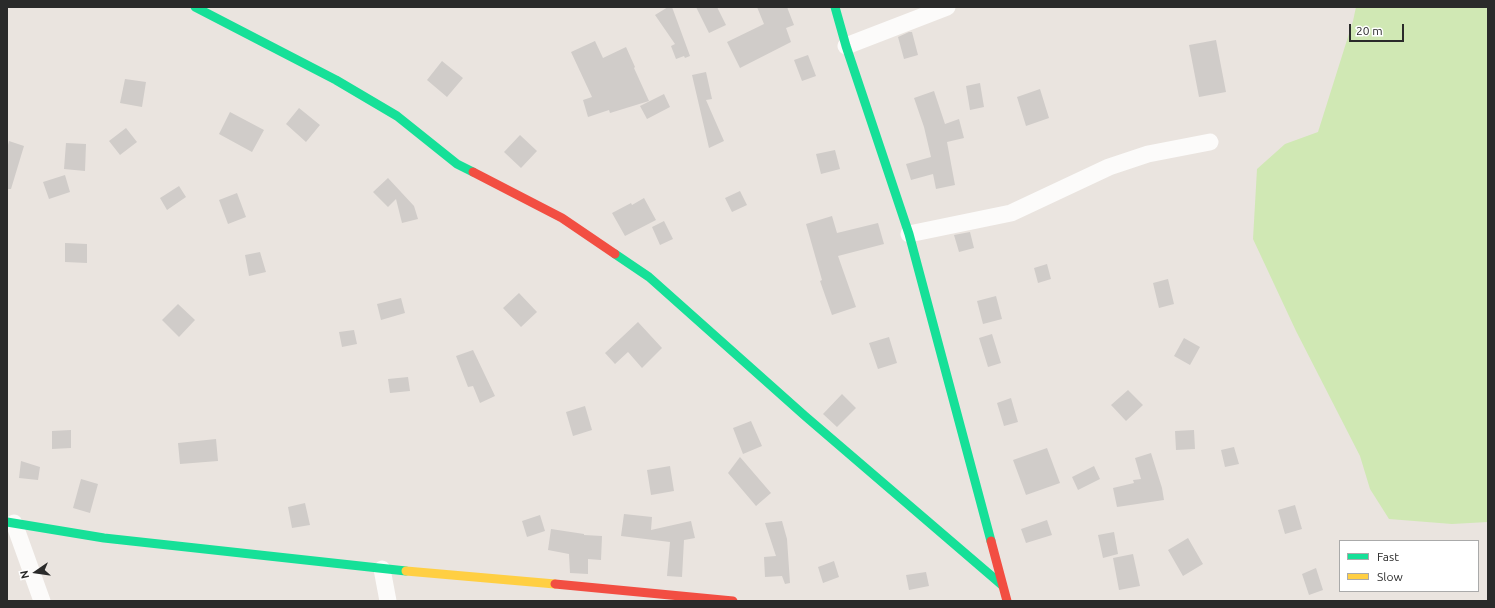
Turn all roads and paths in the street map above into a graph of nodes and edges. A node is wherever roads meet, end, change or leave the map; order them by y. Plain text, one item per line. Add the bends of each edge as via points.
1 (195, 7) edge
2 (835, 7) edge
3 (947, 7) edge
4 (846, 46) junction
5 (1210, 142) dead end
6 (909, 234) junction
7 (10, 522) edge
8 (382, 569) junction
9 (1002, 585) junction
10 (42, 601) edge
11 (388, 601) edge
12 (733, 601) edge
13 (1007, 601) edge

1 - 9 street via 336,80 397,116 457,164 562,218 649,277
2 - 4 street
3 - 4 street
4 - 6 street
5 - 6 street via 1148,154 1109,167 1011,214
6 - 9 street
7 - 8 street via 104,538
7 - 10 street
8 - 11 street
8 - 12 street
9 - 13 street

